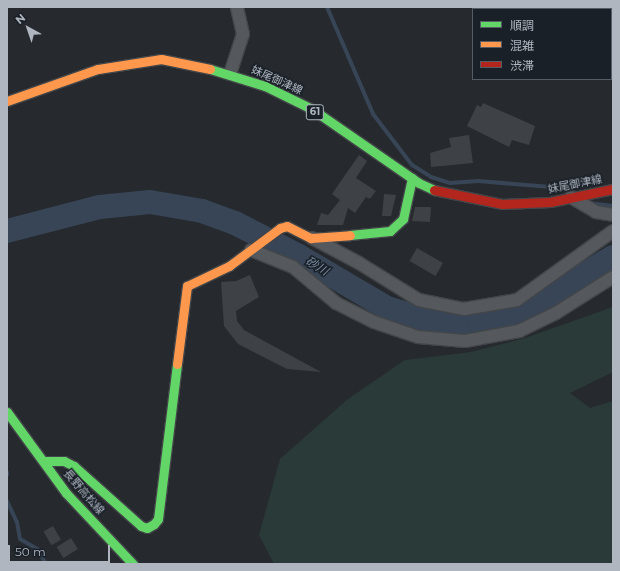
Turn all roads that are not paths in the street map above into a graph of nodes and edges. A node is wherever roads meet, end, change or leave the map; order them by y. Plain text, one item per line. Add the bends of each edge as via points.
1 (237, 7) edge
2 (230, 74) junction
3 (7, 101) edge
4 (412, 178) junction
5 (613, 189) edge
6 (570, 197) junction
7 (613, 215) edge
8 (613, 231) edge
9 (311, 238) junction
10 (251, 250) junction
11 (613, 277) edge
12 (7, 412) edge
13 (44, 461) junction
14 (133, 564) edge

1 - 2 street via 243,34
2 - 3 main road, 妹尾御津線 / 61 via 161,59 98,69
2 - 4 main road, 妹尾御津線 / 61 via 265,86 312,110
4 - 6 main road, 妹尾御津線 / 61 via 444,194 502,204 550,202
4 - 9 main road via 407,190 403,219 390,231
5 - 6 main road, 妹尾御津線 / 61
6 - 7 street via 596,212
8 - 9 street via 517,300 464,309 419,300 393,287 359,263
9 - 10 main road via 287,226 280,228
10 - 11 street via 293,267 336,303 374,322 418,337 465,341 519,331 556,313
10 - 13 main road via 229,266 187,286 158,519 154,524 147,528 141,526 74,466 64,461
12 - 13 main road, 長野高松線
13 - 14 main road, 長野高松線 via 66,493

